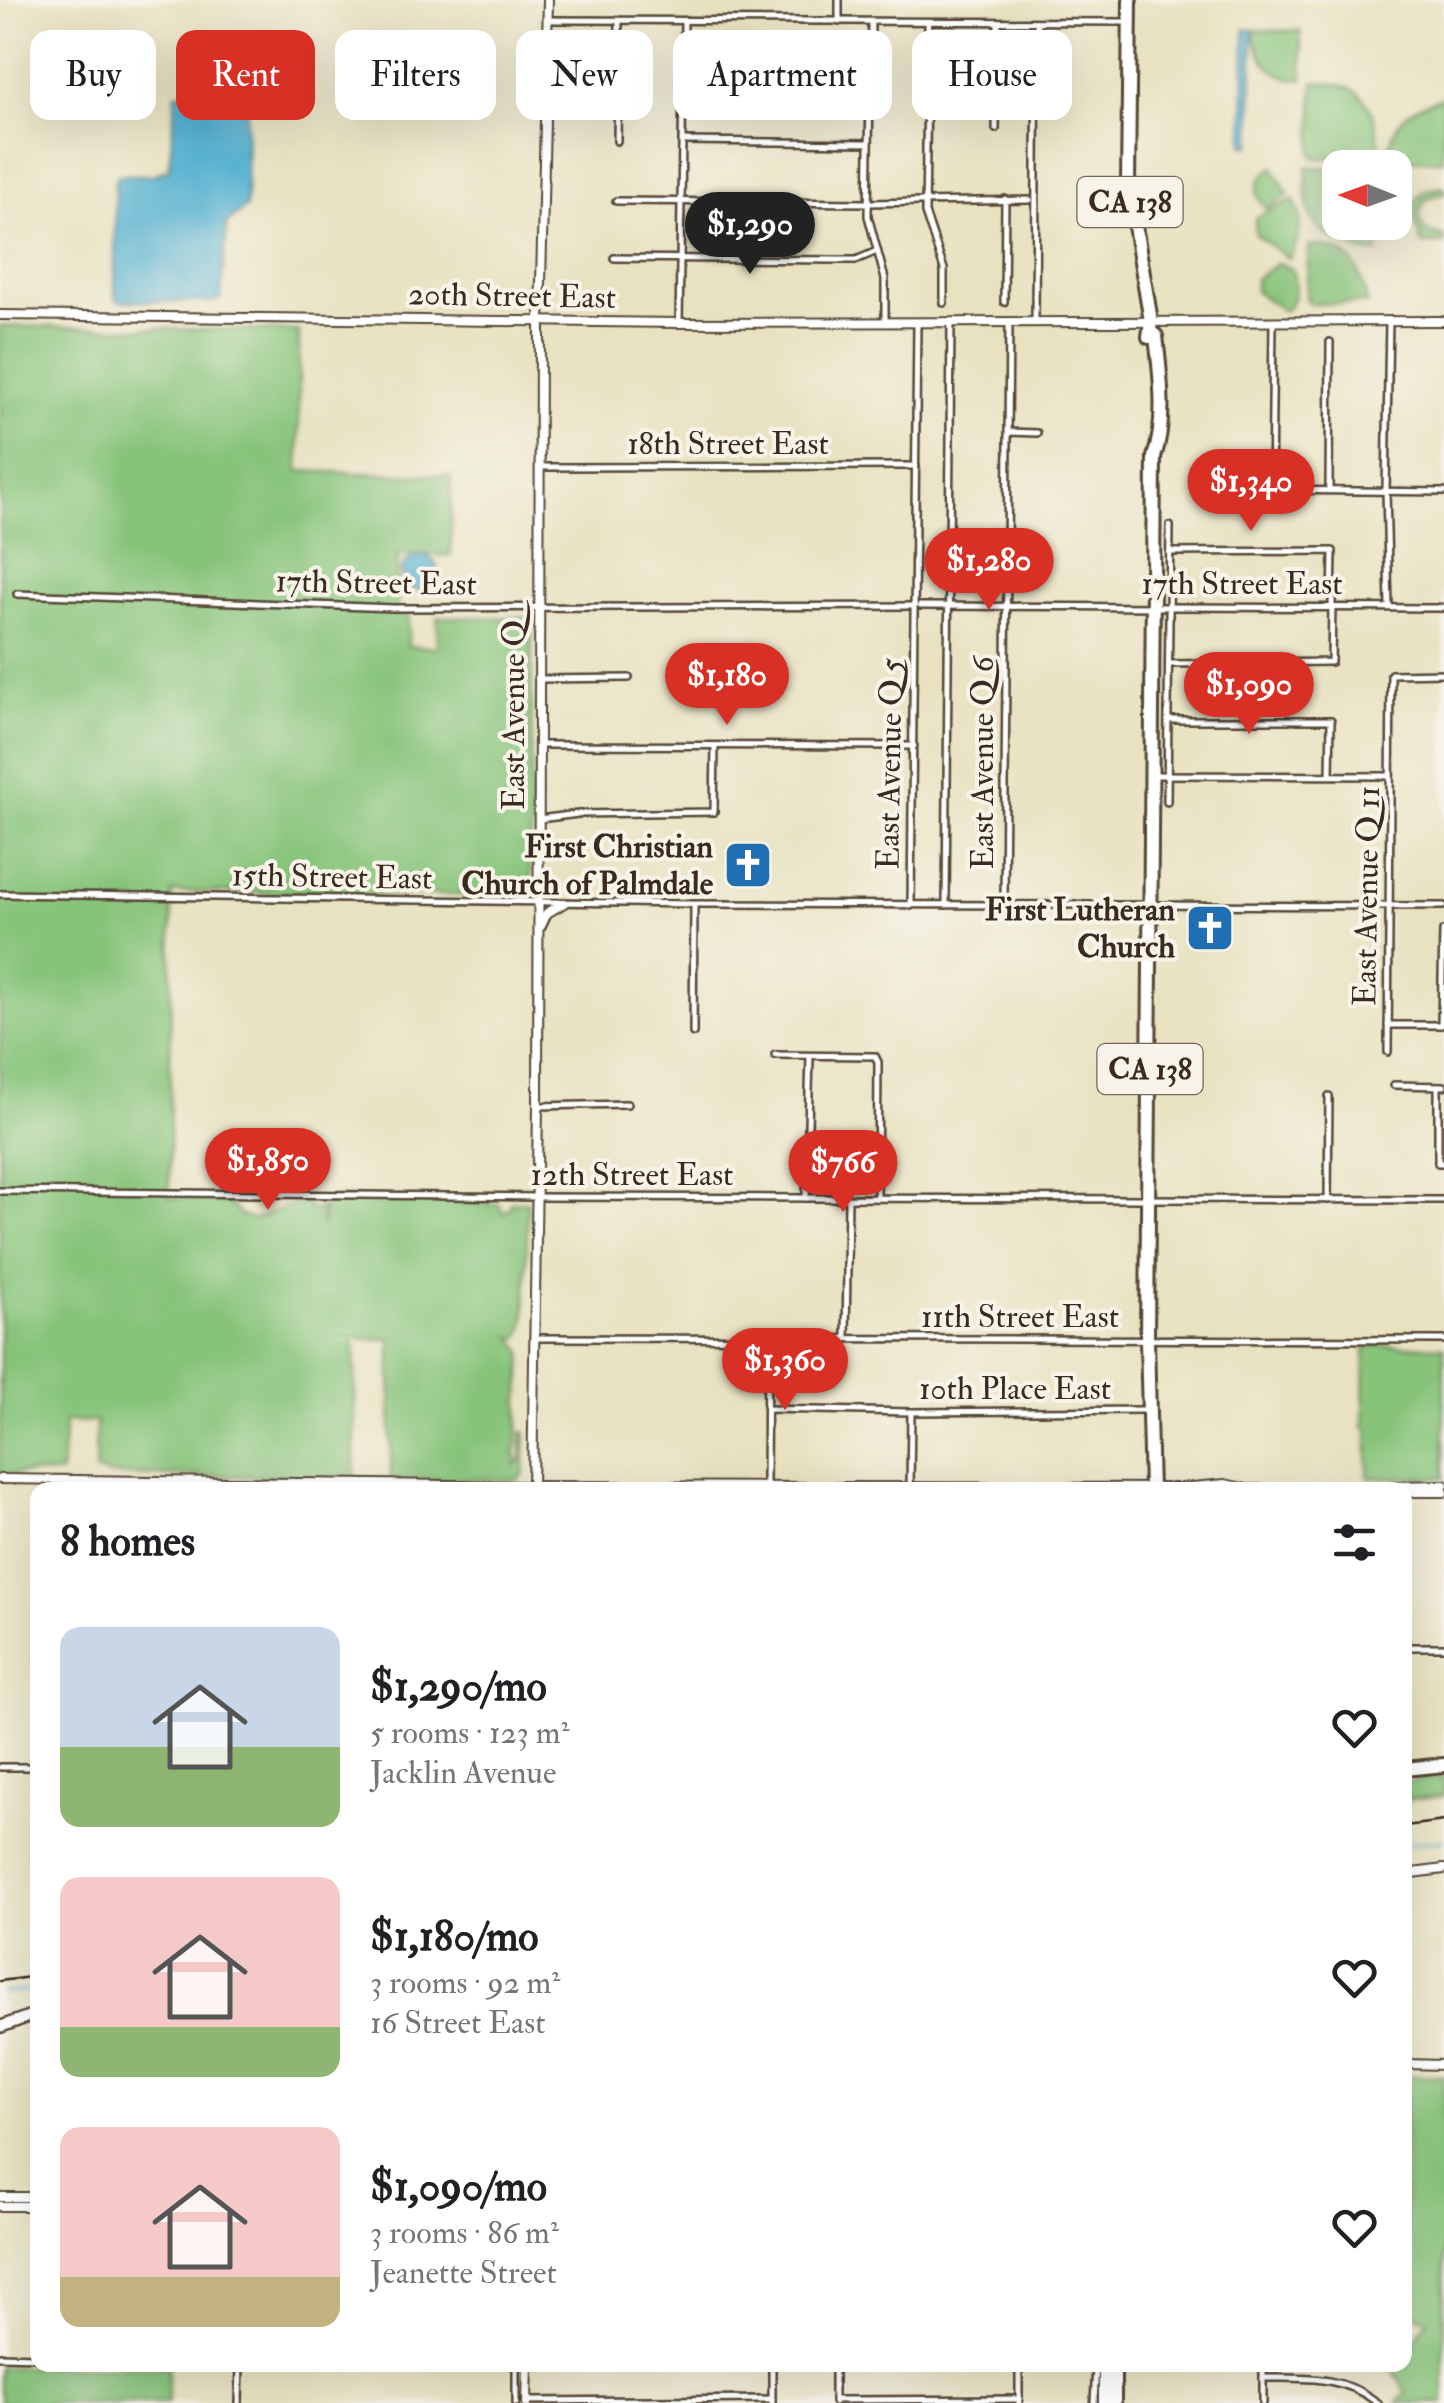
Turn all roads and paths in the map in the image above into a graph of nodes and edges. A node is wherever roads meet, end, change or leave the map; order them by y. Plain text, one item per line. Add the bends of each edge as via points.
1 (548, 0) edge
2 (839, 0) edge
3 (1130, 0) edge
4 (548, 20) junction
5 (618, 21) junction
6 (684, 22) junction
7 (839, 22) junction
8 (871, 22) junction
9 (998, 22) junction
10 (1036, 22) junction
11 (1129, 22) junction
12 (928, 23) junction
13 (684, 30) edge
14 (871, 30) edge
15 (683, 120) edge
16 (869, 120) edge
17 (996, 130) dead end
18 (683, 141) junction
19 (617, 142) dead end
20 (869, 143) junction
21 (926, 200) junction
22 (1005, 200) junction
23 (1030, 200) dead end
24 (616, 201) dead end
25 (682, 202) junction
26 (868, 203) junction
27 (878, 250) junction
28 (614, 258) dead end
29 (680, 258) junction
30 (1004, 302) dead end
31 (944, 303) dead end
32 (0, 315) edge
33 (1389, 320) junction
34 (1444, 321) edge
35 (540, 322) junction
36 (885, 322) junction
37 (1035, 322) junction
38 (1273, 322) junction
39 (680, 323) junction
40 (916, 323) junction
41 (951, 323) junction
42 (1009, 323) junction
43 (1151, 327) junction
44 (1330, 342) dead end
45 (1152, 395) junction
46 (1159, 431) junction
47 (1009, 432) junction
48 (1037, 432) dead end
49 (1154, 454) junction
50 (916, 466) junction
51 (540, 467) junction
52 (1329, 490) junction
53 (1386, 491) junction
54 (1444, 492) edge
55 (1170, 526) dead end
56 (1170, 552) junction
57 (16, 594) dead end
58 (917, 606) junction
59 (1332, 606) junction
60 (1389, 606) junction
61 (1154, 607) junction
62 (1169, 607) junction
63 (539, 608) junction
64 (948, 608) junction
65 (1006, 608) junction
66 (1444, 608) edge
67 (1169, 664) junction
68 (1444, 673) edge
69 (540, 678) junction
70 (629, 678) dead end
71 (1168, 720) junction
72 (540, 746) junction
73 (715, 746) junction
74 (914, 746) junction
75 (1330, 775) junction
76 (1152, 776) junction
77 (1168, 776) junction
78 (1390, 776) junction
79 (1167, 802) dead end
80 (539, 819) junction
81 (0, 894) edge
82 (538, 903) junction
83 (564, 903) junction
84 (694, 904) junction
85 (1004, 904) junction
86 (1151, 904) junction
87 (946, 905) junction
88 (1389, 905) junction
89 (911, 906) junction
90 (1444, 906) edge
91 (538, 930) junction
92 (1443, 931) edge
93 (1388, 1025) junction
94 (1443, 1026) edge
95 (692, 1033) dead end
96 (1388, 1052) dead end
97 (775, 1055) dead end
98 (810, 1056) junction
99 (1394, 1085) dead end
100 (1441, 1086) edge
101 (1329, 1096) dead end
102 (627, 1104) dead end
103 (538, 1106) junction
104 (1441, 1163) edge
105 (0, 1191) edge
106 (536, 1197) junction
107 (806, 1198) junction
108 (848, 1198) junction
109 (877, 1198) junction
110 (1150, 1199) junction
111 (1328, 1200) junction
112 (1444, 1200) edge
113 (535, 1338) junction
114 (766, 1339) junction
115 (846, 1339) junction
116 (1148, 1340) junction
117 (1444, 1340) edge
118 (1145, 1404) junction
119 (767, 1410) junction
120 (911, 1412) junction
121 (0, 1479) edge
122 (177, 1482) edge
123 (532, 1482) edge
124 (766, 1482) edge
125 (910, 1482) edge
126 (1147, 1482) edge
127 (1412, 1488) edge
128 (1444, 1488) edge
129 (1412, 1491) edge
130 (1412, 1646) edge
131 (1444, 1647) edge
132 (1444, 1764) edge
133 (0, 1766) edge
134 (30, 1767) edge
135 (1412, 1768) edge
136 (1444, 1869) edge
137 (1412, 1873) edge
138 (30, 2016) edge
139 (0, 2027) edge
140 (1412, 2064) edge
141 (1444, 2065) edge
142 (0, 2196) edge
143 (30, 2197) edge
144 (0, 2206) edge
145 (30, 2206) edge
146 (0, 2356) edge
147 (30, 2356) edge
148 (240, 2372) edge
149 (516, 2372) edge
150 (528, 2372) edge
151 (772, 2372) edge
152 (834, 2372) edge
153 (1019, 2372) edge
154 (1096, 2372) edge
155 (1105, 2372) edge
156 (1114, 2372) edge
157 (1263, 2372) edge
158 (1263, 2378) junction
159 (772, 2401) edge
160 (1019, 2401) edge
161 (528, 2402) edge
162 (539, 2402) edge
163 (834, 2402) edge
164 (239, 2403) edge
165 (516, 2403) edge
166 (1094, 2403) edge
167 (1105, 2403) edge
168 (1114, 2403) edge
169 (1262, 2403) edge
170 (1378, 2403) edge

1 - 4 main road, East Avenue Q
2 - 7 street
3 - 11 highway, CA 138
4 - 5 street
4 - 35 main road, East Avenue Q
5 - 6 street
5 - 19 street
6 - 7 street
6 - 13 street
7 - 8 street
8 - 12 street
8 - 14 street
9 - 10 street
9 - 12 street
9 - 17 street
10 - 11 street
10 - 37 street
11 - 43 highway, CA 138 via 1128,184
12 - 21 street
15 - 18 street
16 - 20 street
18 - 20 street
18 - 25 street
20 - 26 street
21 - 22 street
21 - 26 street
21 - 31 street via 944,268
22 - 23 street
22 - 30 street
24 - 25 street
25 - 26 street
25 - 29 street
26 - 27 street
27 - 29 street via 856,260
27 - 36 street
28 - 29 street
29 - 39 street
32 - 35 main road, 20th Street East
33 - 34 main road, 20th Street East
33 - 38 main road, 20th Street East
33 - 53 street
35 - 39 main road, 20th Street East
35 - 51 main road, East Avenue Q
36 - 39 main road, 20th Street East
36 - 40 main road, 20th Street East
37 - 42 main road, 20th Street East
37 - 43 main road, 20th Street East
38 - 43 main road, 20th Street East
38 - 52 street via 1271,490
40 - 41 main road, 20th Street East
40 - 50 street, East Avenue Q 5
41 - 42 main road, 20th Street East
41 - 64 street
42 - 47 street, East Avenue Q 6
43 - 45 highway, CA 138
43 - 46 highway, CA 138 via 1160,371
44 - 52 street
45 - 46 highway
45 - 49 highway, CA 138
46 - 49 highway, CA 138
47 - 48 street
47 - 65 street, East Avenue Q 6
49 - 61 highway, CA 138
50 - 51 street, 18th Street East
50 - 58 street, East Avenue Q 5
51 - 63 main road, East Avenue Q
52 - 53 street
53 - 54 street
53 - 60 street
55 - 56 street
56 - 59 street via 1333,551
56 - 62 street
57 - 63 street, 17th Street East
58 - 63 street, 17th Street East
58 - 64 street, 17th Street East
58 - 74 street, East Avenue Q 5
59 - 60 street, 17th Street East
59 - 62 street, 17th Street East
59 - 67 street via 1331,662
60 - 66 street, 17th Street East
61 - 62 street, 17th Street East
61 - 65 street, 17th Street East
61 - 76 highway, CA 138
62 - 67 street
63 - 69 main road, East Avenue Q
64 - 65 street, 17th Street East
64 - 87 street
65 - 85 street, East Avenue Q 6
67 - 71 street
68 - 78 street, East Avenue Q 11 via 1392,674
69 - 70 street
69 - 72 main road, East Avenue Q
71 - 75 street via 1331,720
71 - 77 street
72 - 73 street
72 - 80 main road, East Avenue Q
73 - 74 street
73 - 80 street via 714,812
74 - 89 street, East Avenue Q 5
75 - 77 street
75 - 78 street
76 - 77 street
76 - 86 highway, CA 138
77 - 79 street
78 - 88 street, East Avenue Q 11
80 - 82 main road, East Avenue Q
81 - 82 street, 15th Street East
82 - 83 street, 15th Street East
82 - 91 main road, East Avenue Q
83 - 84 street, 15th Street East
83 - 91 main road via 547,913
84 - 89 street, 15th Street East
84 - 95 street
85 - 86 street, 15th Street East
85 - 87 street, 15th Street East
86 - 88 street, 15th Street East
86 - 110 highway, CA 138
87 - 89 street, 15th Street East
88 - 90 street, 15th Street East
88 - 93 street, East Avenue Q 11
91 - 103 main road, East Avenue Q
92 - 94 street
93 - 94 street
93 - 96 street, East Avenue Q 11
97 - 98 street
98 - 107 street
98 - 109 street via 876,1056
99 - 100 street
100 - 104 street
101 - 111 street
102 - 103 street
103 - 106 main road, East Avenue Q
105 - 106 street, 12th Street East
106 - 107 street, 12th Street East
106 - 113 main road, East Avenue Q
107 - 108 street, 12th Street East
108 - 109 street, 12th Street East
108 - 115 street
109 - 110 street, 12th Street East
110 - 111 street, 12th Street East
110 - 116 highway, CA 138
111 - 112 street, 12th Street East
113 - 114 street, 11th Street East
113 - 123 main road, East Avenue Q
114 - 115 street, 11th Street East
114 - 119 street
115 - 116 street, 11th Street East
116 - 117 street, 11th Street East
116 - 118 highway, CA 138
118 - 120 street, 10th Place East via 1102,1412
118 - 126 highway, CA 138
119 - 120 street, 10th Place East
119 - 124 street
120 - 125 street
121 - 122 main road
127 - 128 main road
128 - 129 main road
130 - 131 street
132 - 135 highway
133 - 134 street
136 - 137 main road
138 - 139 main road
140 - 141 main road
142 - 143 main road
144 - 145 main road
146 - 147 street
148 - 164 street
149 - 165 street
150 - 161 main road
151 - 159 street
152 - 163 street
153 - 160 street
154 - 166 street
155 - 167 highway
156 - 168 highway
157 - 158 street
158 - 169 street
158 - 170 street via 1331,2379
159 - 162 street
160 - 163 street
161 - 162 street

